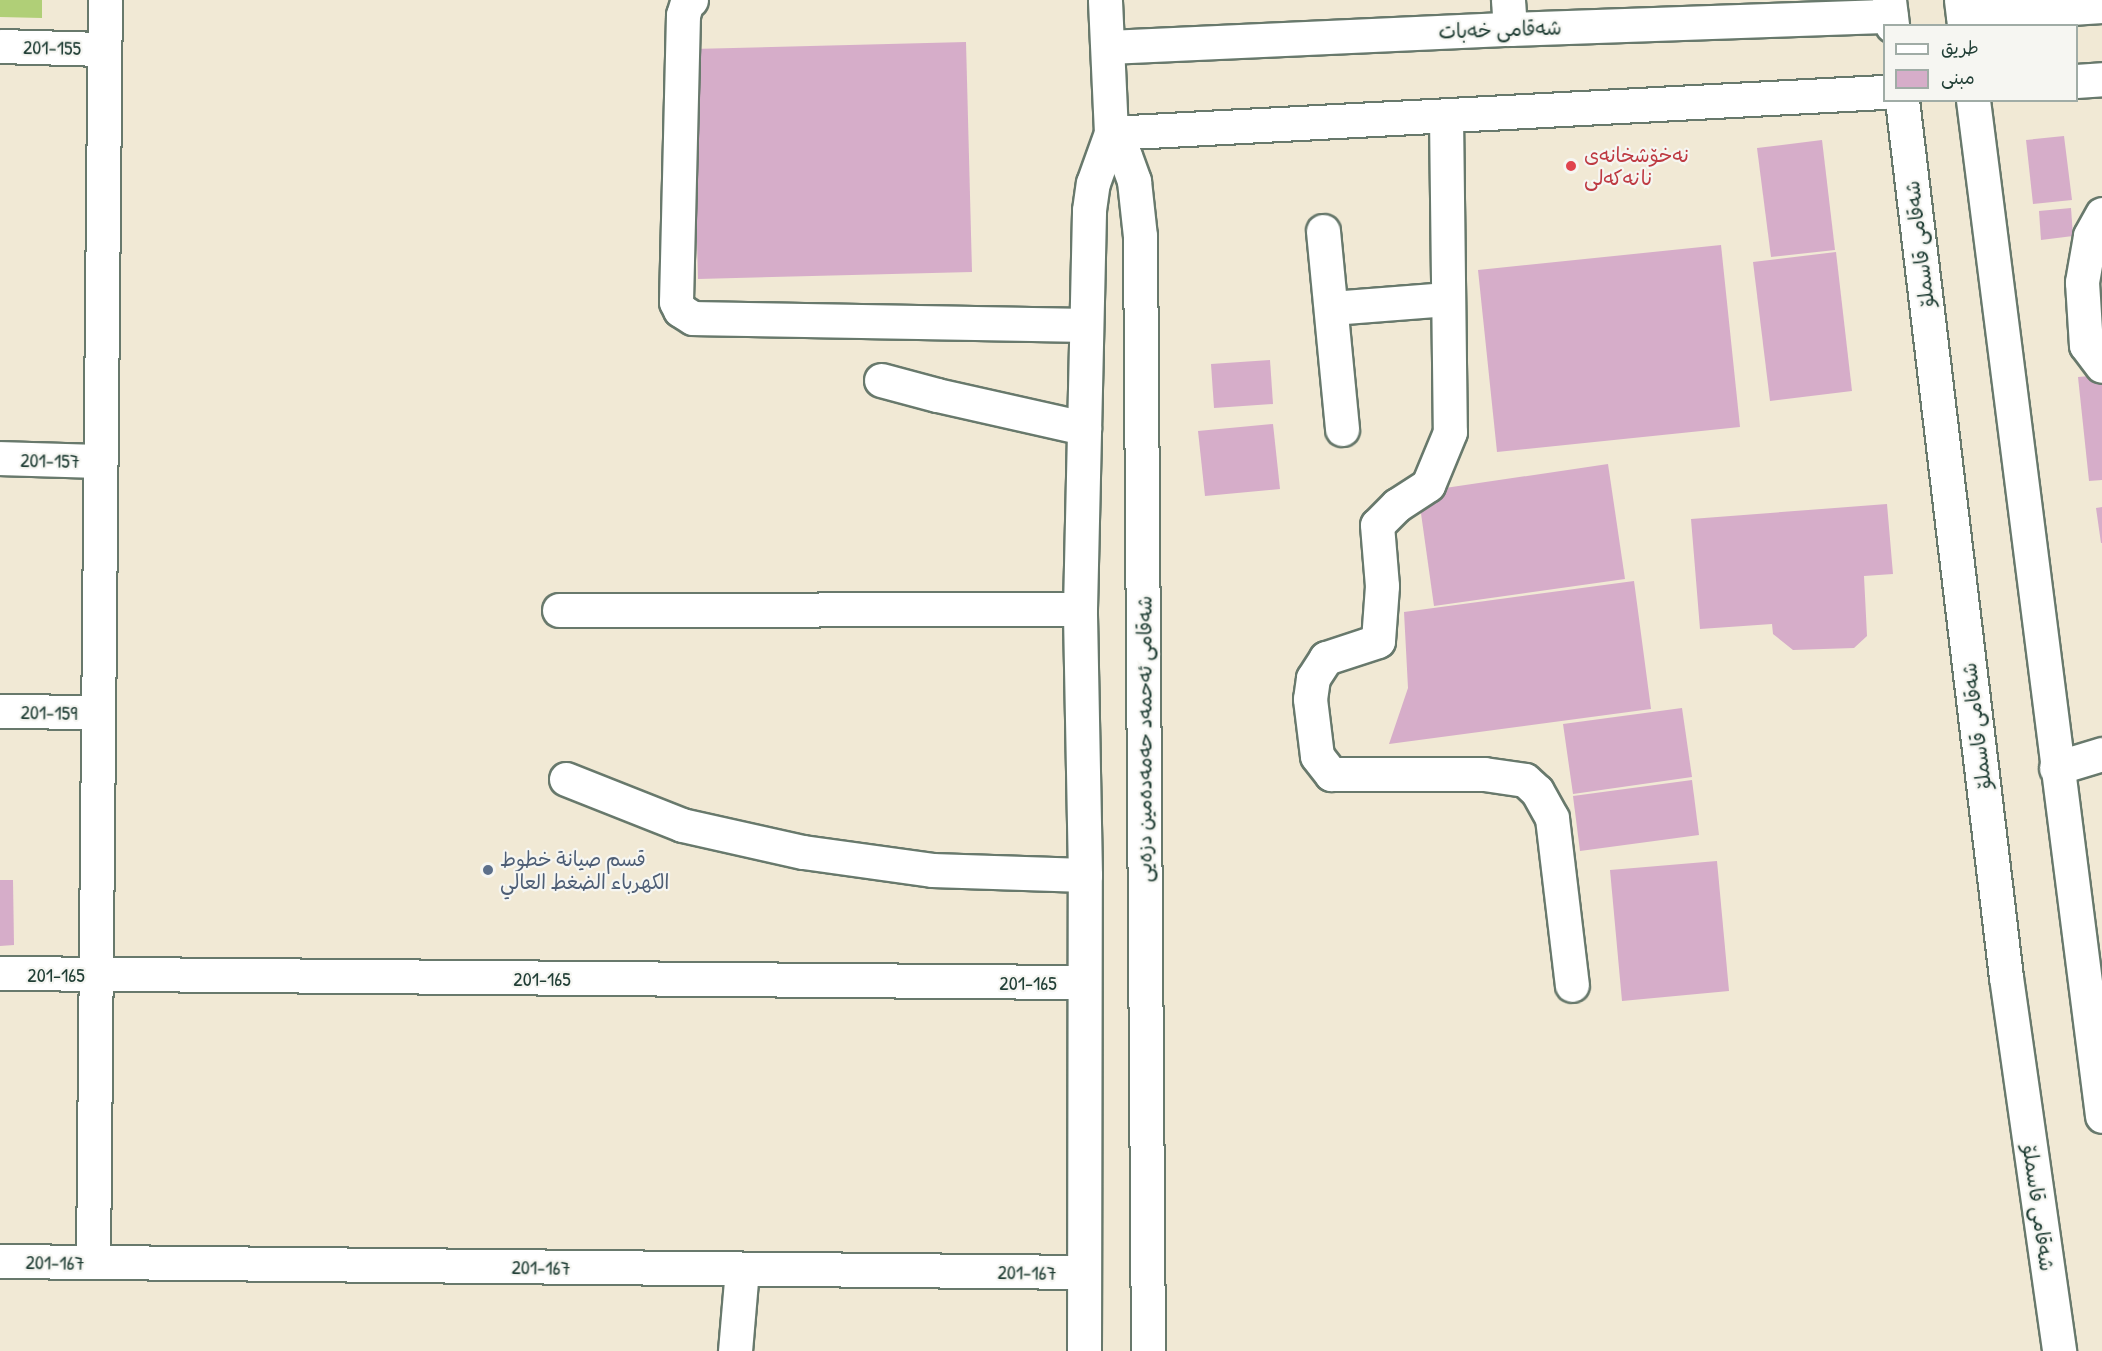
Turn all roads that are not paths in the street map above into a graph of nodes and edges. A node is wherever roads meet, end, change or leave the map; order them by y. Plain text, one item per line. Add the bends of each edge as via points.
1 (105, 0) edge
2 (691, 0) edge
3 (1105, 0) edge
4 (2102, 6) edge
5 (1962, 13) edge
6 (1509, 14) edge
7 (1891, 14) edge
8 (0, 46) edge
9 (1108, 47) junction
10 (104, 49) junction
11 (2102, 80) edge
12 (2078, 81) edge
13 (1883, 92) edge
14 (1902, 102) edge
15 (1972, 102) edge
16 (1446, 116) junction
17 (1112, 133) junction
18 (2102, 214) edge
19 (1323, 231) dead end
20 (1447, 299) junction
21 (1332, 308) junction
22 (1086, 325) junction
23 (2102, 366) edge
24 (881, 380) dead end
25 (1084, 428) junction
26 (1342, 429) dead end
27 (0, 458) edge
28 (99, 461) junction
29 (1080, 609) junction
30 (559, 610) dead end
31 (0, 711) edge
32 (98, 712) junction
33 (2102, 754) edge
34 (2056, 768) junction
35 (566, 779) dead end
36 (1084, 875) junction
37 (0, 973) edge
38 (95, 974) junction
39 (1084, 982) junction
40 (1572, 985) dead end
41 (2099, 1065) edge
42 (2102, 1116) edge
43 (0, 1261) edge
44 (93, 1262) junction
45 (742, 1269) junction
46 (1082, 1272) junction
47 (735, 1351) edge
48 (1084, 1351) edge
49 (1148, 1351) edge
50 (2059, 1351) edge

1 - 10 street
2 - 22 street via 683,15 676,302 680,310 693,318
3 - 9 street, شەقامی ئەحمەد حەمەدەمین دزەیی
4 - 5 street
6 - 7 street, شەقامی خەبات
6 - 9 street, شەقامی خەبات
8 - 10 street, 201-155
9 - 17 street, شەقامی ئەحمەد حەمەدەمین دزەیی
10 - 28 street
11 - 12 street
13 - 16 street
14 - 50 street, شەقامی قاسملۆ via 2005,965
15 - 34 street
16 - 17 street
16 - 20 street
17 - 22 street, شەقامی ئەحمەد حەمەدەمین دزەیی via 1095,174 1089,210
17 - 49 street, شەقامی ئەحمەد حەمەدەمین دزەیی via 1134,181 1140,237
18 - 23 street via 2090,237 2082,282 2086,345
19 - 21 street
20 - 21 street
20 - 40 street via 1450,432 1428,486 1397,505 1377,525 1382,586 1378,641 1326,658 1313,678 1310,699 1317,756 1331,774 1484,774 1525,780 1537,791 1552,819
21 - 26 street
22 - 25 street, شەقامی ئەحمەد حەمەدەمین دزەیی
24 - 25 street
25 - 29 street, شەقامی ئەحمەد حەمەدەمین دزەیی
27 - 28 street, 201-157
28 - 32 street
29 - 30 street
29 - 36 street, شەقامی ئەحمەد حەمەدەمین دزەیی
31 - 32 street, 201-159
32 - 38 street
33 - 34 street
34 - 41 street
35 - 36 street via 682,825 803,852 932,870
36 - 39 street, شەقامی ئەحمەد حەمەدەمین دزەیی
37 - 38 street, 201-165
38 - 39 street, 201-165
38 - 44 street
39 - 46 street, شەقامی ئەحمەد حەمەدەمین دزەیی
41 - 42 street
43 - 44 street, 201-167
44 - 45 street, 201-167
45 - 46 street, 201-167
45 - 47 street
46 - 48 street, شەقامی ئەحمەد حەمەدەمین دزەیی

